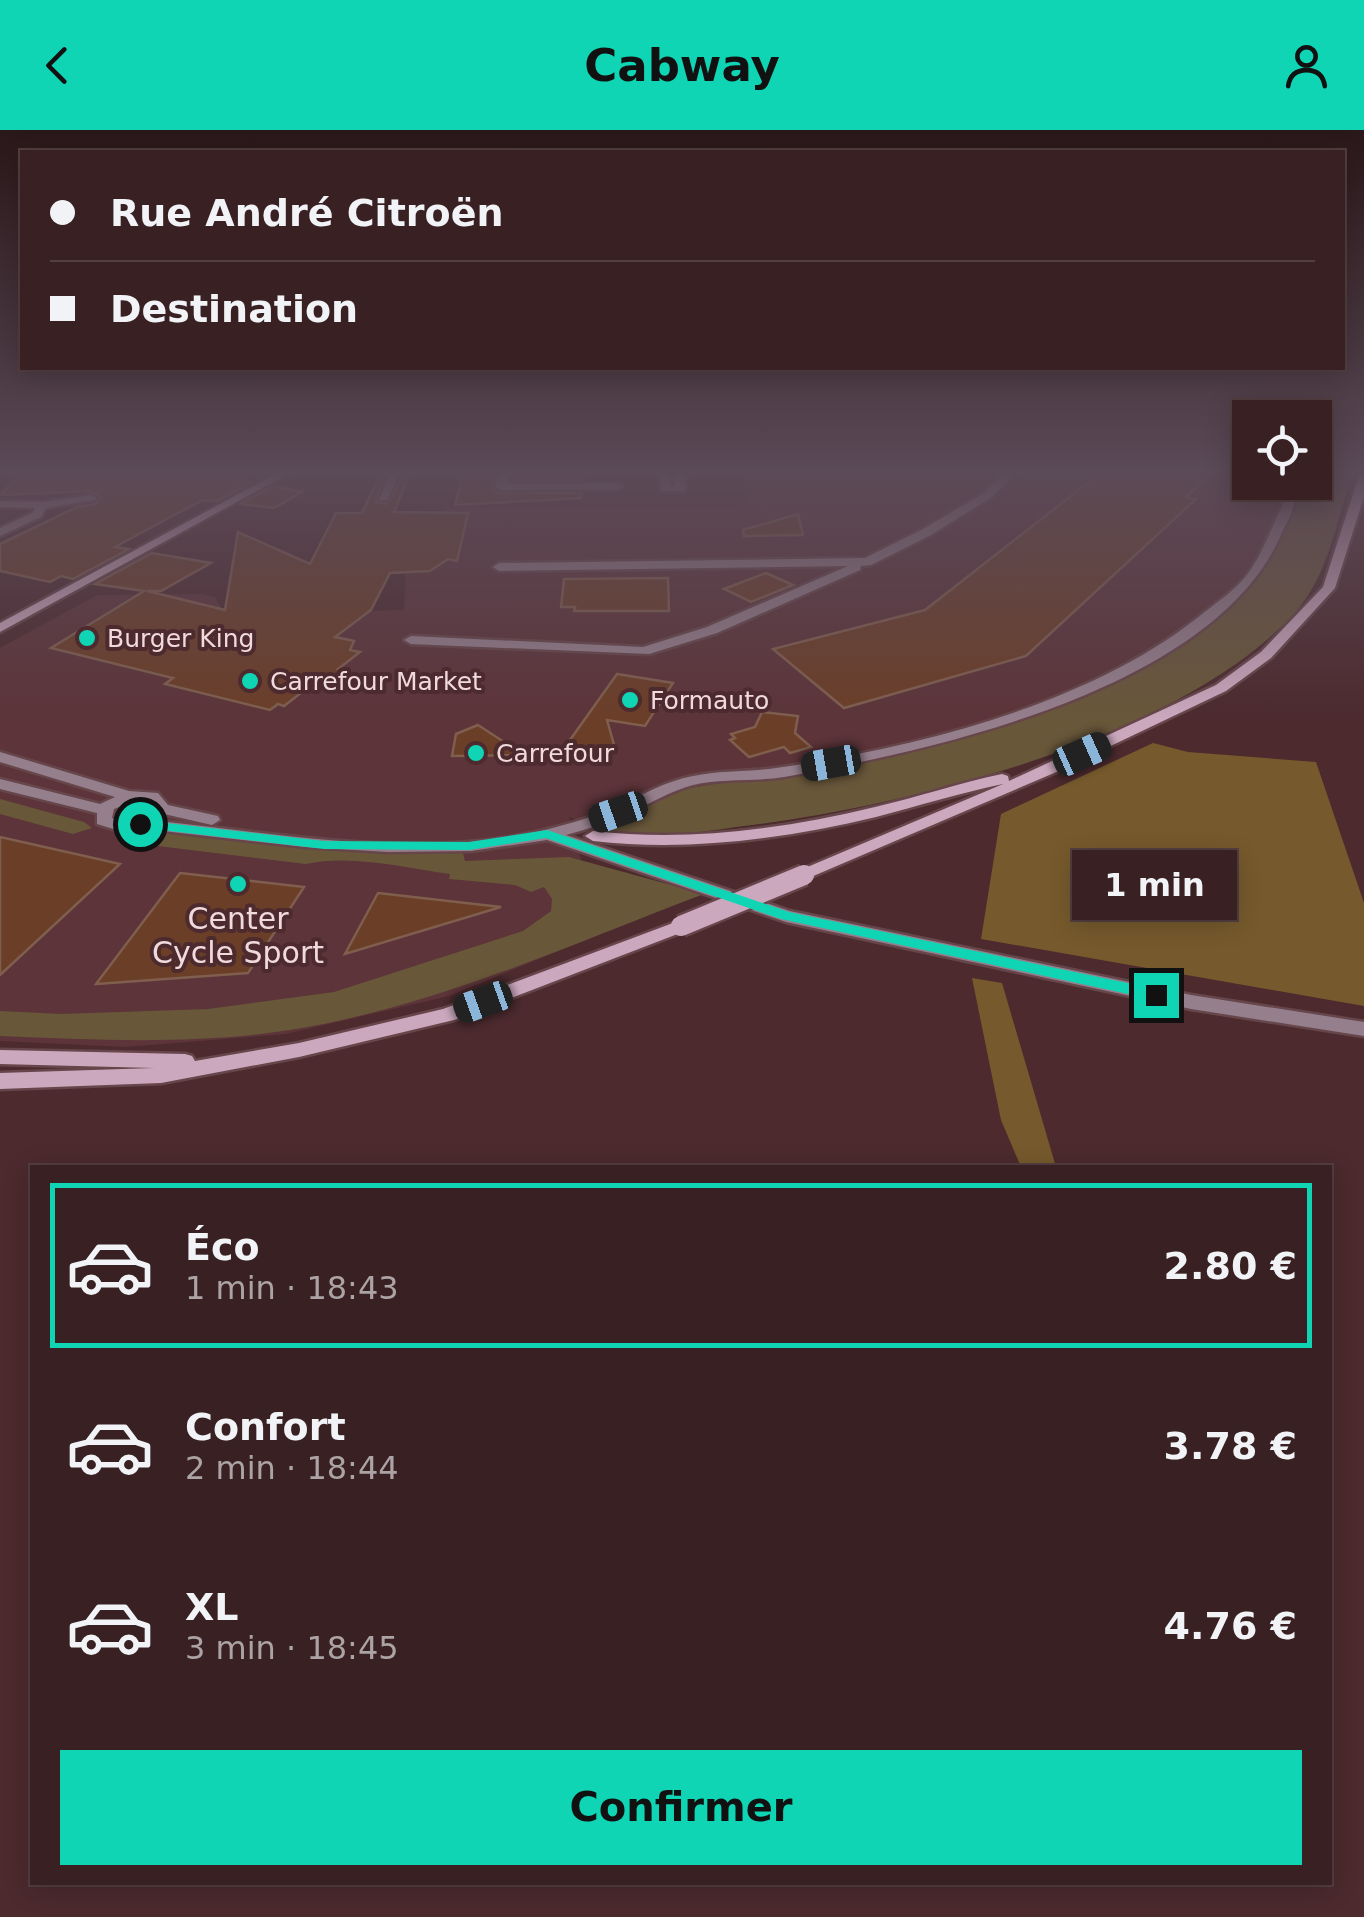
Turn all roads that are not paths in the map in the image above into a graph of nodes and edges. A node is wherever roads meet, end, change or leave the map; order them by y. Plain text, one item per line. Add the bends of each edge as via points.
1 (137, 553) edge
2 (884, 553) edge
3 (1262, 553) edge
4 (1340, 553) edge
5 (867, 562) junction
6 (499, 568) dead end
7 (0, 628) edge
8 (411, 640) dead end
9 (0, 757) edge
10 (1048, 770) junction
11 (0, 784) edge
12 (128, 796) junction
13 (161, 808) junction
14 (103, 810) junction
15 (140, 824) junction
16 (569, 828) junction
17 (547, 834) junction
18 (592, 836) junction
19 (387, 845) junction
20 (608, 857) junction
21 (1364, 1028) edge
22 (0, 1057) edge
23 (227, 1062) junction
24 (0, 1081) edge

1 - 7 main road
2 - 5 street
3 - 16 street via 1244,586 1184,634 1059,699 947,736 790,771 684,783
4 - 10 main road via 1329,588 1266,655 1221,688
5 - 6 street
5 - 8 street via 712,630 644,651
9 - 12 street
10 - 18 main road via 872,813 755,832 664,841
10 - 23 main road, bridge via 681,926 447,1015
11 - 14 street
12 - 13 street via 152,796
12 - 14 street
13 - 15 street
13 - 19 street
14 - 15 street via 108,824
15 - 19 street via 308,844
16 - 17 street
16 - 18 street
17 - 19 street via 469,846
17 - 20 street
18 - 20 street
20 - 21 street via 855,932 1191,1002
22 - 23 main road
23 - 24 main road via 102,1080

